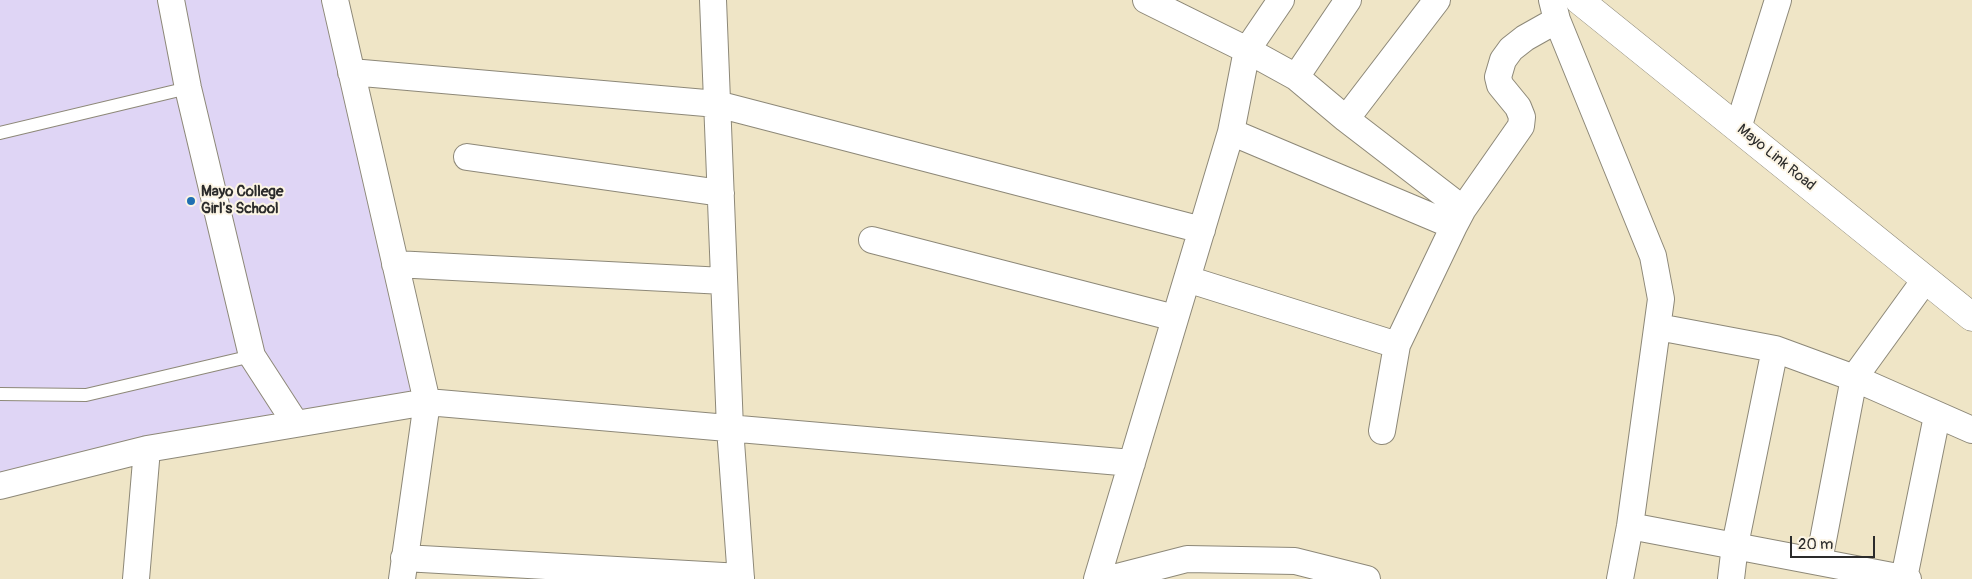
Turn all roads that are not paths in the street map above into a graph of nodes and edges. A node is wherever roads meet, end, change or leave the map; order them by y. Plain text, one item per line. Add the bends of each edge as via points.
1 (171, 0) edge
2 (335, 0) edge
3 (713, 0) edge
4 (1146, 0) edge
5 (1281, 0) edge
6 (1348, 0) edge
7 (1437, 0) edge
8 (1579, 0) edge
9 (1778, 0) edge
10 (1555, 10) edge
11 (1247, 50) junction
12 (351, 72) junction
13 (1296, 77) junction
14 (188, 88) junction
15 (717, 104) junction
16 (1346, 119) junction
17 (1738, 128) junction
18 (1231, 132) junction
19 (0, 133) edge
20 (467, 157) dead end
21 (721, 193) junction
22 (1458, 217) junction
23 (1202, 230) junction
24 (872, 240) dead end
25 (396, 264) junction
26 (1187, 279) junction
27 (724, 280) junction
28 (1925, 280) junction
29 (1972, 317) edge
30 (1175, 318) junction
31 (1658, 327) junction
32 (1397, 345) junction
33 (1775, 348) junction
34 (252, 356) junction
35 (1854, 378) junction
36 (0, 394) edge
37 (427, 402) junction
38 (1937, 416) junction
39 (296, 424) junction
40 (730, 428) junction
41 (1972, 430) edge
42 (1382, 431) dead end
43 (147, 449) junction
44 (1132, 463) junction
45 (0, 486) edge
46 (1630, 526) junction
47 (1735, 545) junction
48 (1819, 561) junction
49 (403, 568) edge
50 (1292, 570) edge
51 (741, 578) edge
52 (136, 579) edge
53 (1097, 579) edge
54 (1109, 579) edge
55 (1367, 579) edge
56 (1620, 579) edge
57 (1731, 579) edge
58 (1906, 579) edge

1 - 14 street
2 - 12 street
3 - 15 street
4 - 11 street
5 - 11 street
6 - 13 street
7 - 16 street
8 - 17 street, Mayo Link Road
9 - 17 street
10 - 22 street via 1503,60 1498,77 1518,107 1521,126
10 - 31 street via 1653,256 1661,299
11 - 13 street
11 - 18 street
12 - 15 street
12 - 25 street
13 - 16 street
14 - 19 lane
14 - 34 street
15 - 21 street
15 - 23 street
16 - 22 street
17 - 28 street, Mayo Link Road
18 - 22 street
18 - 23 street
20 - 21 street
21 - 27 street
22 - 32 street
23 - 26 street
24 - 30 street
25 - 27 street
25 - 37 street
26 - 30 street
26 - 32 street
27 - 40 street
28 - 29 street, Mayo Link Road
28 - 35 street
30 - 44 street
31 - 33 street
31 - 46 street
32 - 42 street
33 - 35 street
33 - 47 street
34 - 36 lane via 86,395
34 - 39 street
35 - 38 street
35 - 48 street
37 - 39 street
37 - 40 street
37 - 49 street
38 - 41 street
38 - 58 street
39 - 43 street
40 - 44 street
40 - 51 street
43 - 45 street
43 - 52 street
44 - 53 street
46 - 47 street
46 - 56 street
47 - 48 street
47 - 57 street
48 - 58 street
49 - 51 street
50 - 54 street via 1187,559
50 - 55 street

